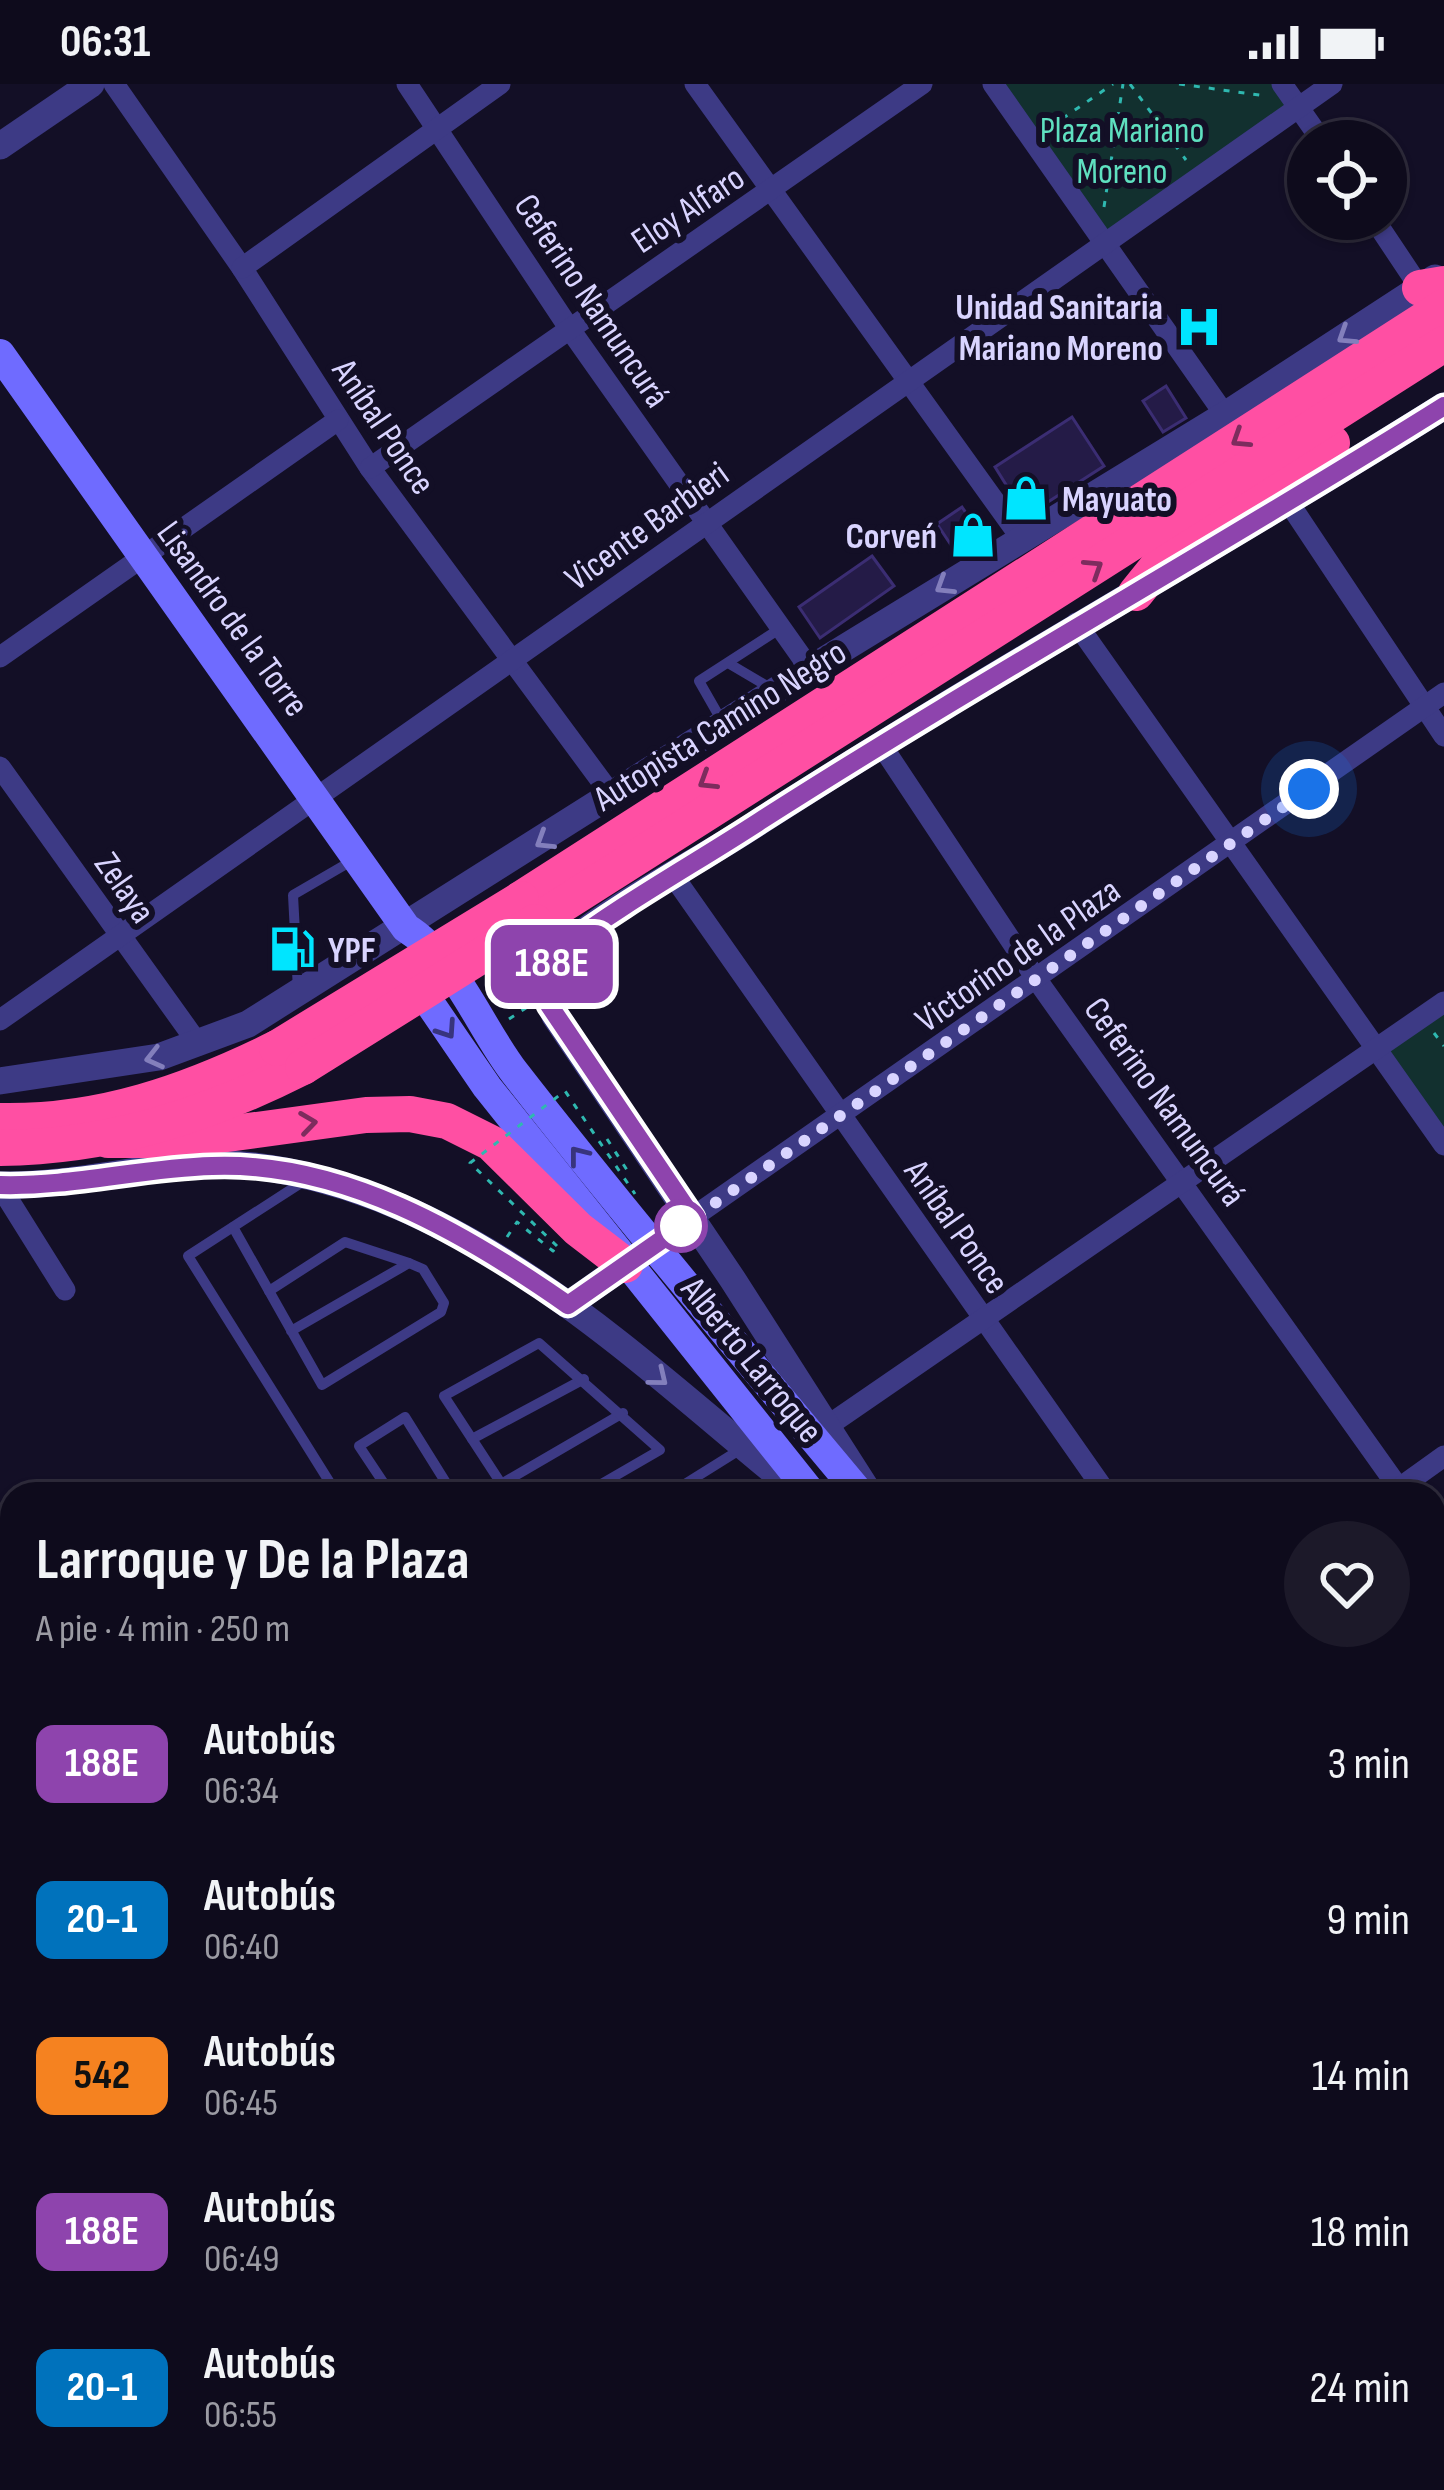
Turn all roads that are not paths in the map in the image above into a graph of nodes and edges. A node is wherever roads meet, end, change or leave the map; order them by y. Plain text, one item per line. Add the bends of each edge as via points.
1 (114, 84) edge
2 (407, 84) edge
3 (500, 84) edge
4 (695, 84) edge
5 (922, 84) edge
6 (993, 84) edge
7 (1332, 84) edge
8 (84, 86) edge
9 (1292, 97) edge
10 (437, 127) junction
11 (0, 146) edge
12 (771, 190) junction
13 (1096, 235) junction
14 (1393, 240) edge
15 (242, 268) junction
16 (1438, 288) edge
17 (569, 328) junction
18 (1444, 347) edge
19 (0, 354) edge
20 (908, 381) junction
21 (1444, 406) edge
22 (1225, 416) junction
23 (338, 420) junction
24 (370, 468) junction
25 (1288, 503) junction
26 (706, 521) junction
27 (1021, 538) junction
28 (142, 559) junction
29 (1136, 593) junction
30 (1076, 623) junction
31 (782, 628) junction
32 (0, 657) edge
33 (514, 661) junction
34 (728, 663) junction
35 (810, 669) junction
36 (775, 690) junction
37 (1444, 693) edge
38 (1424, 707) junction
39 (723, 723) junction
40 (1444, 736) edge
41 (880, 743) junction
42 (0, 767) edge
43 (613, 797) junction
44 (318, 798) junction
45 (1232, 844) junction
46 (358, 857) junction
47 (674, 877) junction
48 (528, 910) junction
49 (406, 928) junction
50 (122, 939) junction
51 (1037, 980) junction
52 (298, 994) junction
53 (1444, 1002) edge
54 (0, 1020) edge
55 (199, 1045) junction
56 (1376, 1049) junction
57 (290, 1058) junction
58 (0, 1081) edge
59 (842, 1116) junction
60 (0, 1121) edge
61 (108, 1140) junction
62 (1444, 1145) edge
63 (0, 1148) edge
64 (308, 1178) junction
65 (1185, 1182) junction
66 (0, 1186) edge
67 (693, 1218) junction
68 (233, 1227) junction
69 (638, 1256) junction
70 (409, 1262) junction
71 (65, 1290) dead end
72 (268, 1291) junction
73 (568, 1305) junction
74 (984, 1320) junction
75 (291, 1331) junction
76 (584, 1379) junction
77 (623, 1413) junction
78 (829, 1425) junction
79 (472, 1439) junction
80 (744, 1448) junction
81 (1444, 1456) edge
82 (608, 1480) joint
83 (330, 1482) edge
84 (383, 1482) edge
85 (445, 1482) edge
86 (500, 1482) edge
87 (515, 1482) edge
88 (605, 1482) edge
89 (689, 1482) edge
90 (780, 1482) edge
91 (786, 1482) edge
92 (853, 1482) edge
93 (858, 1482) edge
94 (1099, 1482) edge
95 (1390, 1482) edge
96 (1410, 1482) edge

1 - 15 street, Aníbal Ponce
2 - 10 street, Ceferino Namuncurá
3 - 10 street
4 - 12 street
5 - 12 street, Eloy Alfaro
6 - 13 street
7 - 9 street, Vicente Barbieri
8 - 11 street
9 - 13 street, Vicente Barbieri via 1197,174
10 - 15 street
10 - 17 street, Ceferino Namuncurá
12 - 17 street, Eloy Alfaro
12 - 20 street
13 - 20 street, Vicente Barbieri
13 - 22 street
14 - 16 street
15 - 23 street, Aníbal Ponce
16 -> 22 street
16 -> 48 highway, Autopista Camino Negro
17 - 24 street, Eloy Alfaro
17 - 26 street, Ceferino Namuncurá
18 - 29 highway via 1382,408 1157,567
48 -> 18 highway, Autopista Camino Negro
19 - 28 main road, Lisandro de la Torre
20 - 26 street, Vicente Barbieri
20 - 27 street
21 - 25 street
22 - 27 street
23 - 24 street, Aníbal Ponce
23 - 28 street
24 - 33 street, Aníbal Ponce
25 - 29 street
25 - 38 street
26 - 31 street, Ceferino Namuncurá
26 - 33 street, Vicente Barbieri
27 -> 35 street
28 - 32 street
28 - 44 main road, Lisandro de la Torre
29 - 30 street
30 - 41 street
30 - 45 street
31 - 34 lane
31 - 35 street, Ceferino Namuncurá
33 - 43 street, Aníbal Ponce
33 - 44 street, Vicente Barbieri
34 - 36 lane
34 - 39 lane via 700,681
35 - 36 street
36 - 39 street
37 - 38 street, Victorino de la Plaza
38 - 40 street
38 - 45 street, Victorino de la Plaza
39 - 43 street
41 - 47 street
41 - 51 street, Ceferino Namuncurá
42 - 50 street, Zelaya
43 -> 49 street
44 - 46 main road, Lisandro de la Torre
44 - 50 street, Vicente Barbieri
45 - 51 street, Victorino de la Plaza
45 - 56 street
46 - 49 main road, Lisandro de la Torre
46 - 52 lane via 293,895
47 - 59 street, Aníbal Ponce
47 - 67 street via 575,939 549,970 545,996
48 - 57 highway, Autopista Camino Negro, bridge
49 - 52 street
69 -> 49 main road, Alberto Larroque via 428,941
49 -> 69 main road, Alberto Larroque via 400,959 422,993
50 - 54 street, Vicente Barbieri
50 - 55 street, Zelaya
51 - 59 street, Victorino de la Plaza
51 - 65 street, Ceferino Namuncurá
52 - 55 street
53 - 56 street
55 -> 58 street via 128,1064
56 - 62 street
56 - 65 street
57 - 60 highway, Autopista Camino Negro via 83,1117
57 - 61 highway, Autopista Camino Negro via 190,1117
59 - 67 street, Victorino de la Plaza
59 - 74 street, Aníbal Ponce
61 - 63 highway, Autopista Camino Negro
61 -> 69 highway via 183,1140 366,1115 447,1120 491,1143 578,1229
64 - 66 street via 232,1165
64 - 68 lane
64 - 73 street via 410,1210 495,1254
65 - 74 street
65 - 95 street, Ceferino Namuncurá
66 - 71 street
67 - 69 street, Victorino de la Plaza
67 - 78 street
68 - 72 lane
68 - 83 lane via 188,1256
69 - 73 street
69 - 91 main road, Alberto Larroque via 759,1422
69 - 92 main road, Alberto Larroque
70 - 72 lane via 345,1242
70 - 75 lane
70 - 75 lane via 423,1269 441,1312 322,1385
72 - 75 lane
73 -> 80 street
74 - 78 street
74 - 94 street, Aníbal Ponce
76 - 77 lane
76 - 79 lane
76 - 79 lane via 538,1343 444,1396
77 - 82 lane via 660,1450
77 - 87 lane
78 - 93 street
79 - 86 lane
80 - 89 lane
80 - 90 street
81 - 96 street
82 - 88 lane
84 - 85 lane via 359,1446 405,1418

